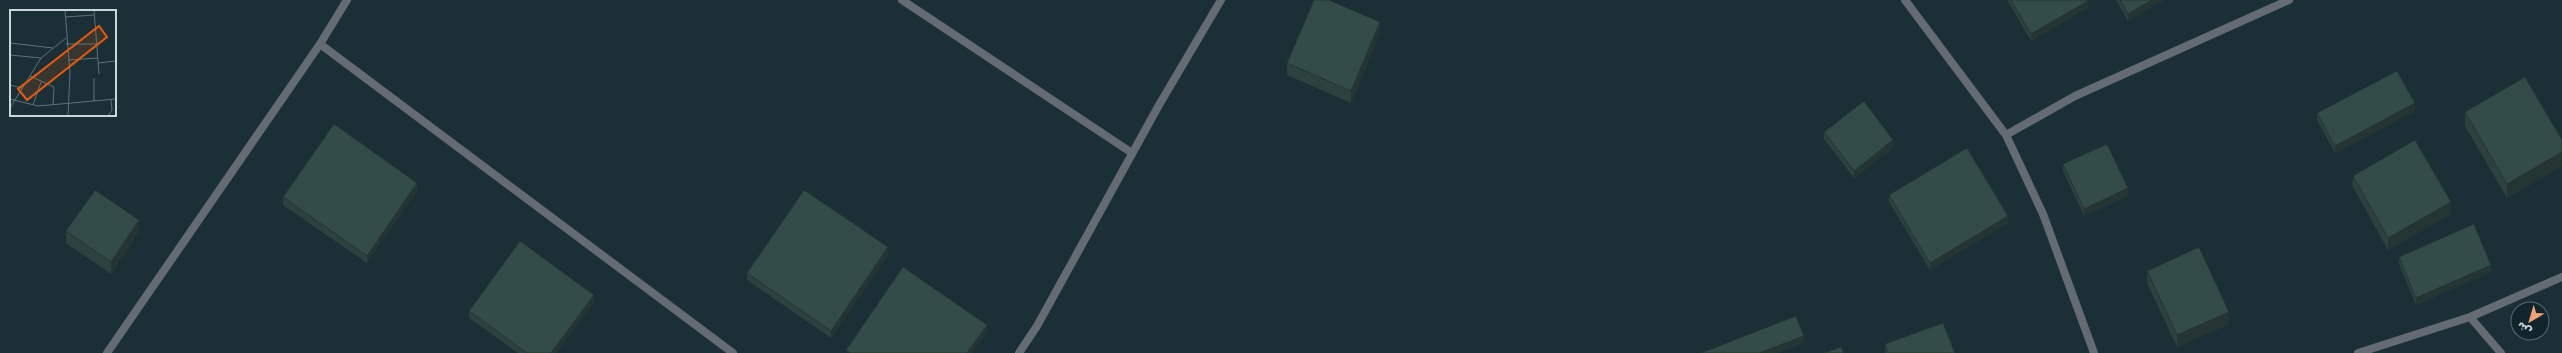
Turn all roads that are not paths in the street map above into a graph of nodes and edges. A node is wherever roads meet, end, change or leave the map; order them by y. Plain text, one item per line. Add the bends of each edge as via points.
1 (347, 0) edge
2 (902, 0) edge
3 (1221, 0) edge
4 (1905, 0) edge
5 (2289, 0) edge
6 (320, 44) junction
7 (2006, 135) junction
8 (1132, 154) junction
9 (2562, 277) edge
10 (2470, 316) junction
11 (107, 353) edge
12 (733, 353) edge
13 (1019, 353) edge
14 (2094, 353) edge
15 (2358, 353) edge
16 (2501, 353) edge

1 - 6 street
2 - 8 street
3 - 8 street
4 - 7 street
5 - 7 street via 2075,96
6 - 11 street
6 - 12 street
7 - 14 street via 2043,214
8 - 13 street via 1037,326
9 - 10 street
10 - 15 street
10 - 16 street

